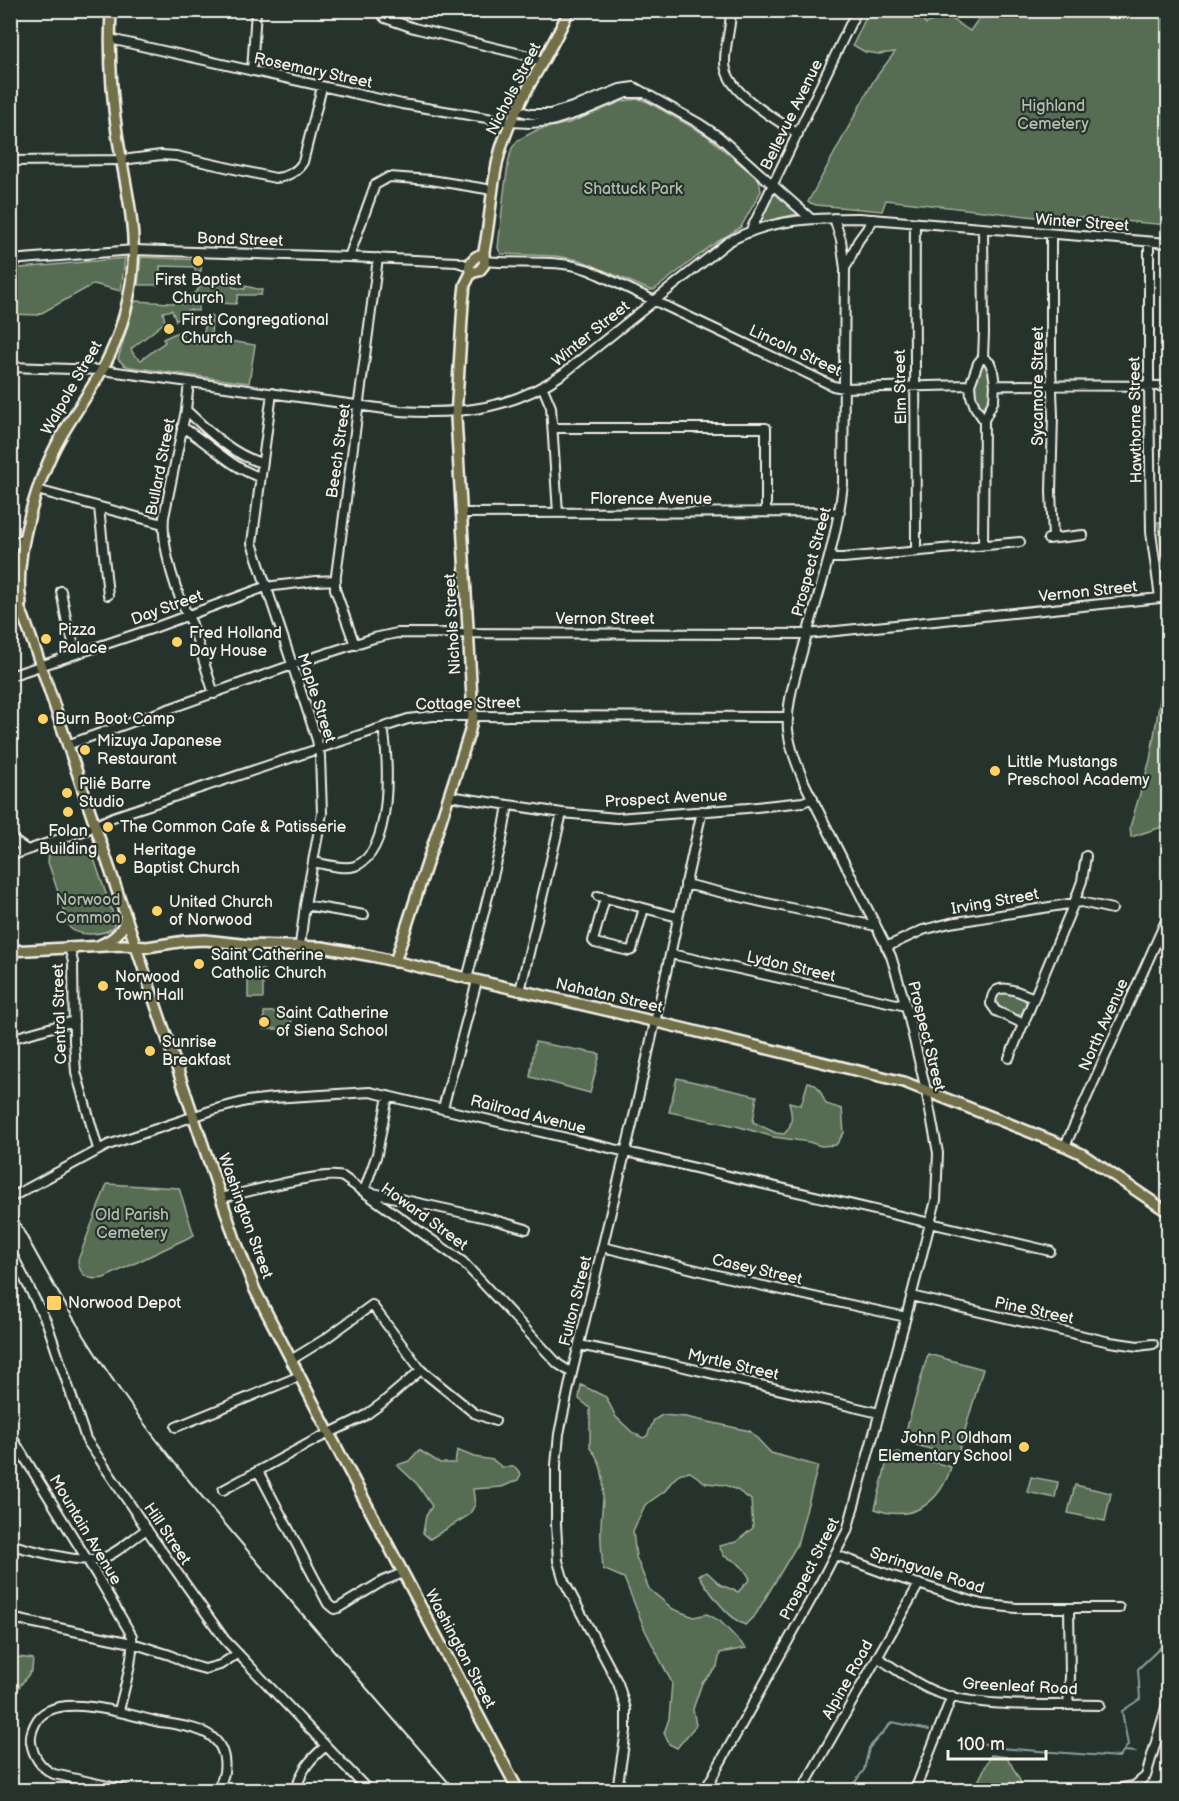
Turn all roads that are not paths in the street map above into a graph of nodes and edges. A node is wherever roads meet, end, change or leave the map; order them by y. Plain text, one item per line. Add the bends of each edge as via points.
1 (111, 10) edge
2 (256, 10) edge
3 (378, 10) edge
4 (568, 10) edge
5 (731, 10) edge
6 (857, 10) edge
7 (110, 39) junction
8 (543, 62) junction
9 (252, 71) junction
10 (322, 87) junction
11 (601, 100) junction
12 (516, 110) junction
13 (511, 122) junction
14 (798, 134) junction
15 (122, 160) junction
16 (10, 161) edge
17 (773, 185) junction
18 (493, 190) junction
19 (810, 218) junction
20 (834, 218) junction
21 (874, 219) junction
22 (915, 223) junction
23 (983, 229) junction
24 (750, 232) junction
25 (1051, 234) junction
26 (1149, 242) junction
27 (1168, 243) edge
28 (134, 250) junction
29 (349, 257) junction
30 (484, 257) junction
31 (378, 258) junction
32 (10, 260) edge
33 (470, 269) junction
34 (845, 269) junction
35 (655, 300) junction
36 (983, 357) junction
37 (10, 367) edge
38 (102, 370) junction
39 (189, 382) junction
40 (970, 385) junction
41 (995, 385) junction
42 (1053, 385) junction
43 (1149, 385) junction
44 (914, 386) junction
45 (1168, 386) edge
46 (844, 387) junction
47 (543, 388) junction
48 (272, 393) junction
49 (358, 406) junction
50 (186, 410) junction
51 (457, 411) junction
52 (984, 420) junction
53 (182, 427) junction
54 (553, 428) junction
55 (262, 463) junction
56 (260, 477) junction
57 (37, 490) junction
58 (99, 507) junction
59 (766, 512) junction
60 (840, 512) junction
61 (462, 513) junction
62 (558, 513) junction
63 (163, 524) junction
64 (1083, 535) dead end
65 (26, 536) junction
66 (1020, 542) dead end
67 (983, 545) junction
68 (10, 547) edge
69 (916, 551) junction
70 (829, 558) junction
71 (10, 561) edge
72 (21, 563) junction
73 (336, 580) junction
74 (265, 587) junction
75 (10, 588) edge
76 (62, 591) dead end
77 (108, 595) dead end
78 (1160, 598) joint
79 (187, 615) junction
80 (24, 618) junction
81 (469, 634) junction
82 (807, 634) junction
83 (354, 645) junction
84 (77, 654) junction
85 (41, 666) junction
86 (291, 666) junction
87 (10, 676) edge
88 (214, 694) junction
89 (473, 716) junction
90 (788, 717) junction
91 (383, 728) junction
92 (67, 745) junction
93 (320, 749) junction
94 (449, 796) junction
95 (813, 798) junction
96 (508, 805) junction
97 (702, 811) junction
98 (562, 813) junction
99 (95, 826) junction
100 (10, 838) edge
101 (27, 850) junction
102 (10, 856) edge
103 (1086, 856) dead end
104 (313, 862) junction
105 (685, 884) junction
106 (1074, 903) junction
107 (305, 905) junction
108 (644, 908) junction
109 (1112, 909) dead end
110 (125, 915) junction
111 (364, 915) dead end
112 (678, 916) junction
113 (1168, 916) edge
114 (876, 926) junction
115 (1165, 932) edge
116 (300, 945) junction
117 (94, 946) junction
118 (136, 946) junction
119 (69, 947) junction
120 (886, 947) junction
121 (10, 951) edge
122 (671, 954) junction
123 (395, 962) junction
124 (472, 980) junction
125 (520, 991) junction
126 (1034, 998) junction
127 (906, 1006) junction
128 (74, 1021) junction
129 (655, 1021) junction
130 (1024, 1024) junction
131 (10, 1040) edge
132 (1009, 1059) dead end
133 (926, 1090) junction
134 (388, 1095) junction
135 (443, 1108) junction
136 (193, 1117) junction
137 (1065, 1146) junction
138 (98, 1149) junction
139 (625, 1152) junction
140 (364, 1191) junction
141 (10, 1198) edge
142 (221, 1198) junction
143 (1168, 1212) edge
144 (930, 1223) junction
145 (526, 1229) dead end
146 (603, 1247) junction
147 (10, 1250) edge
148 (1050, 1251) dead end
149 (911, 1296) junction
150 (906, 1317) junction
151 (1153, 1344) dead end
152 (579, 1345) junction
153 (291, 1360) junction
154 (421, 1370) junction
155 (572, 1373) junction
156 (300, 1376) junction
157 (879, 1413) junction
158 (495, 1421) dead end
159 (176, 1427) dead end
160 (329, 1433) junction
161 (10, 1434) edge
162 (258, 1471) junction
163 (223, 1490) dead end
164 (147, 1529) junction
165 (10, 1545) edge
166 (836, 1555) junction
167 (87, 1559) junction
168 (403, 1573) junction
169 (919, 1584) junction
170 (1070, 1608) junction
171 (1119, 1608) dead end
172 (10, 1618) edge
173 (132, 1642) junction
174 (237, 1654) junction
175 (877, 1657) junction
176 (952, 1696) junction
177 (1168, 1701) edge
178 (1068, 1704) junction
179 (1100, 1705) dead end
180 (119, 1712) junction
181 (326, 1746) junction
182 (126, 1791) edge
183 (216, 1791) edge
184 (296, 1791) edge
185 (368, 1791) edge
186 (518, 1791) edge
187 (617, 1791) edge
188 (705, 1791) edge
189 (802, 1791) edge
190 (915, 1791) edge
191 (1110, 1791) edge

1 - 7 main road, Walpole Street
2 - 9 street
3 - 8 street via 385,18 414,28
4 - 8 main road, Nichols Street
5 - 14 street via 725,61 730,81 743,95
6 - 14 street, Bellevue Avenue
7 - 9 street, Rosemary Street
7 - 15 main road, Walpole Street via 111,84
8 - 12 main road, Nichols Street
9 - 10 street, Rosemary Street
10 - 13 street, Rosemary Street
10 - 15 street via 303,162 282,178 176,156
11 - 12 street via 550,114
11 - 13 street, Rosemary Street via 552,121
11 - 17 street via 626,93 646,93 718,136
12 - 13 main road, Nichols Street
13 - 18 main road, Nichols Street
14 - 17 street, Bellevue Avenue
15 - 16 street
15 - 28 main road, Walpole Street
17 - 19 street
17 - 24 street, Bellevue Avenue
18 - 29 street via 389,177 375,185
18 - 30 main road, Nichols Street
19 - 20 street, Winter Street
19 - 24 street, Winter Street
20 - 21 street, Winter Street
20 - 34 street, Prospect Street
21 - 22 street, Winter Street
21 - 34 street, Prospect Street
22 - 23 street, Winter Street
22 - 44 street, Elm Street
23 - 25 street, Winter Street
23 - 36 street
24 - 35 street, Winter Street via 728,242
25 - 26 street, Winter Street
25 - 42 street, Sycamore Street
26 - 27 street, Winter Street
26 - 43 street, Hawthorne Street
28 - 29 street, Bond Street
28 - 32 street, Bond Street
28 - 38 main road, Walpole Street via 124,315
29 - 31 street, Bond Street
30 - 33 main road via 476,256
30 - 35 street via 567,264
31 - 33 street, Bond Street via 457,262
31 - 49 street, Beech Street
33 - 51 main road, Nichols Street via 463,303
34 - 46 street, Prospect Street
35 - 46 street, Lincoln Street via 828,384
35 - 47 street, Winter Street
36 - 40 street
36 - 41 street via 993,370
37 - 38 street, Winter Street
38 - 39 street, Winter Street
38 - 57 main road, Walpole Street via 55,447
39 - 48 street, Winter Street
39 - 50 street, Bullard Street
40 - 44 street, Lincoln Street
40 - 52 street via 975,407
41 - 42 street
41 - 52 street via 994,400
42 - 43 street
42 - 64 street, Sycamore Street via 1050,538
43 - 45 street
43 - 78 street, Hawthorne Street via 1151,532
44 - 46 street, Lincoln Street
44 - 69 street, Elm Street
46 - 60 street, Prospect Street
47 - 51 street, Winter Street via 498,405
47 - 54 street via 551,407
48 - 49 street, Winter Street
48 - 55 street, Maple Street
49 - 51 street, Winter Street via 416,412
49 - 73 street, Beech Street
50 - 53 street, Bullard Street
50 - 55 street via 234,450
51 - 61 main road, Nichols Street
52 - 67 street
53 - 56 street via 231,464
53 - 63 street, Bullard Street
54 - 59 street via 766,428
54 - 62 street
55 - 56 street, Maple Street
56 - 74 street, Maple Street via 252,543
57 - 58 street
57 - 65 main road, Walpole Street
58 - 63 street
58 - 77 street
59 - 60 street, Florence Avenue
59 - 62 street, Florence Avenue
60 - 70 street, Prospect Street
61 - 62 street, Florence Avenue
61 - 81 main road, Nichols Street
63 - 79 street, Bullard Street via 165,547
65 - 68 street
65 - 72 main road, Walpole Street
66 - 67 street
67 - 69 street
69 - 70 street
70 - 82 street, Prospect Street
71 - 72 main road
72 - 80 main road, Washington Street
73 - 74 street, Day Street
73 - 83 street, Beech Street via 334,589
74 - 79 street, Day Street
74 - 86 street, Maple Street
75 - 80 main road, Washington Street
76 - 84 street
78 - 82 street, Vernon Street
79 - 84 street, Day Street
79 - 88 street, Bullard Street
80 - 85 main road, Washington Street
81 - 82 street, Vernon Street
81 - 83 street, Vernon Street via 397,633
81 - 89 main road, Nichols Street
82 - 90 street, Prospect Street
83 - 86 street, Vernon Street
84 - 85 street, Day Street
85 - 87 street, Day Street
85 - 92 main road, Washington Street
86 - 88 street, Vernon Street
86 - 93 street, Maple Street
88 - 92 street, Vernon Street
89 - 90 street, Cottage Street
89 - 91 street, Cottage Street via 408,718
89 - 94 main road, Nichols Street
90 - 95 street, Prospect Street via 795,760
91 - 93 street, Cottage Street
91 - 104 street via 387,748 386,809 372,851 356,866
92 - 99 main road, Washington Street
93 - 99 street, Cottage Street
93 - 104 street, Maple Street via 322,813
94 - 96 street, Prospect Avenue
94 - 123 main road, Nichols Street
95 - 97 street, Prospect Avenue
95 - 114 street, Prospect Street
96 - 98 street, Prospect Avenue
96 - 124 street
97 - 98 street, Prospect Avenue via 617,818
97 - 105 street, Fulton Street
98 - 125 street
99 - 101 street, Cottage Street
99 - 110 main road, Washington Street
100 - 101 street
101 - 102 street, Cottage Street
103 - 106 street
104 - 107 street, Maple Street
105 - 112 street, Fulton Street
105 - 114 street
106 - 109 street, Irving Street
106 - 120 street, Irving Street via 950,923
106 - 126 street
107 - 111 street
107 - 116 street, Maple Street
108 - 108 street via 602,897 594,941 632,950
108 - 112 street
110 - 117 main road via 117,935
110 - 118 main road, Washington Street
112 - 122 street, Fulton Street
113 - 115 street, North Avenue
114 - 120 street, Prospect Street
115 - 137 street, North Avenue
116 - 118 main road, Nahatan Street via 198,940
116 - 123 main road, Nahatan Street
117 - 118 main road, Nahatan Street
117 - 119 main road, Nahatan Street
118 - 136 main road, Washington Street
119 - 121 main road, Nahatan Street
119 - 128 street, Central Street
120 - 127 street, Prospect Street
122 - 127 street, Lydon Street
122 - 129 street, Fulton Street
123 - 124 main road, Nahatan Street
124 - 125 main road, Nahatan Street
124 - 135 street
125 - 129 main road, Nahatan Street
126 - 130 street
126 - 130 street via 1008,988 993,993 991,1004 996,1011
127 - 133 street, Prospect Street
128 - 131 street
128 - 138 street, Central Street via 76,1072
129 - 133 main road, Nahatan Street
129 - 139 street, Fulton Street
130 - 132 street
133 - 137 main road, Nahatan Street
133 - 144 street, Prospect Street via 938,1153 936,1200
134 - 135 street, Railroad Avenue
134 - 136 street, Railroad Avenue via 370,1092 273,1098 247,1101
134 - 140 street via 377,1154
135 - 139 street, Railroad Avenue
136 - 138 street, Railroad Avenue
136 - 142 main road, Washington Street
137 - 143 main road, Nahatan Street
138 - 141 street, Railroad Avenue
139 - 144 street, Railroad Avenue
139 - 146 street, Fulton Street
140 - 142 street, Howard Street via 337,1175
140 - 145 street
140 - 155 street, Howard Street via 463,1262 551,1357
142 - 153 main road, Washington Street via 249,1277
144 - 148 street, Railroad Avenue
144 - 149 street, Prospect Street
146 - 150 street, Casey Street
146 - 152 street, Fulton Street
147 - 164 street, Hill Street via 47,1323 86,1438
149 - 150 street, Prospect Street
149 - 151 street, Pine Street via 1110,1342
150 - 157 street, Prospect Street
152 - 155 street, Fulton Street
152 - 157 street, Myrtle Street
153 - 154 street via 372,1305
153 - 156 main road, Washington Street
154 - 158 street via 474,1413
154 - 160 street via 372,1411
155 - 187 street, Fulton Street via 556,1465 558,1561 564,1581 625,1701 627,1723
156 - 159 street
156 - 160 main road, Washington Street
157 - 166 street, Prospect Street via 852,1518
160 - 162 street
160 - 168 main road, Washington Street
161 - 167 street, Mountain Avenue
162 - 163 street
162 - 168 street via 327,1604 334,1609
164 - 167 street via 112,1554
164 - 174 street, Hill Street
165 - 167 street
166 - 169 street, Springvale Road
166 - 188 street, Prospect Street
167 - 173 street, Mountain Avenue via 125,1621
168 - 186 main road, Washington Street
169 - 170 street, Springvale Road via 981,1604
169 - 175 street, Alpine Road
170 - 171 street, Springvale Road
170 - 178 street
172 - 173 street
173 - 174 street via 205,1669
173 - 180 street
174 - 181 street, Hill Street
175 - 176 street, Greenleaf Road via 935,1692
175 - 189 street, Alpine Road
176 - 178 street, Greenleaf Road
176 - 190 street
177 - 191 street via 1146,1776 1134,1786
178 - 179 street, Greenleaf Road
180 - 182 street via 67,1705 50,1709 37,1720 30,1736 36,1758 46,1770
180 - 183 street via 196,1730 214,1739 225,1759 222,1783
181 - 184 street via 310,1760
181 - 185 street, Hill Street

